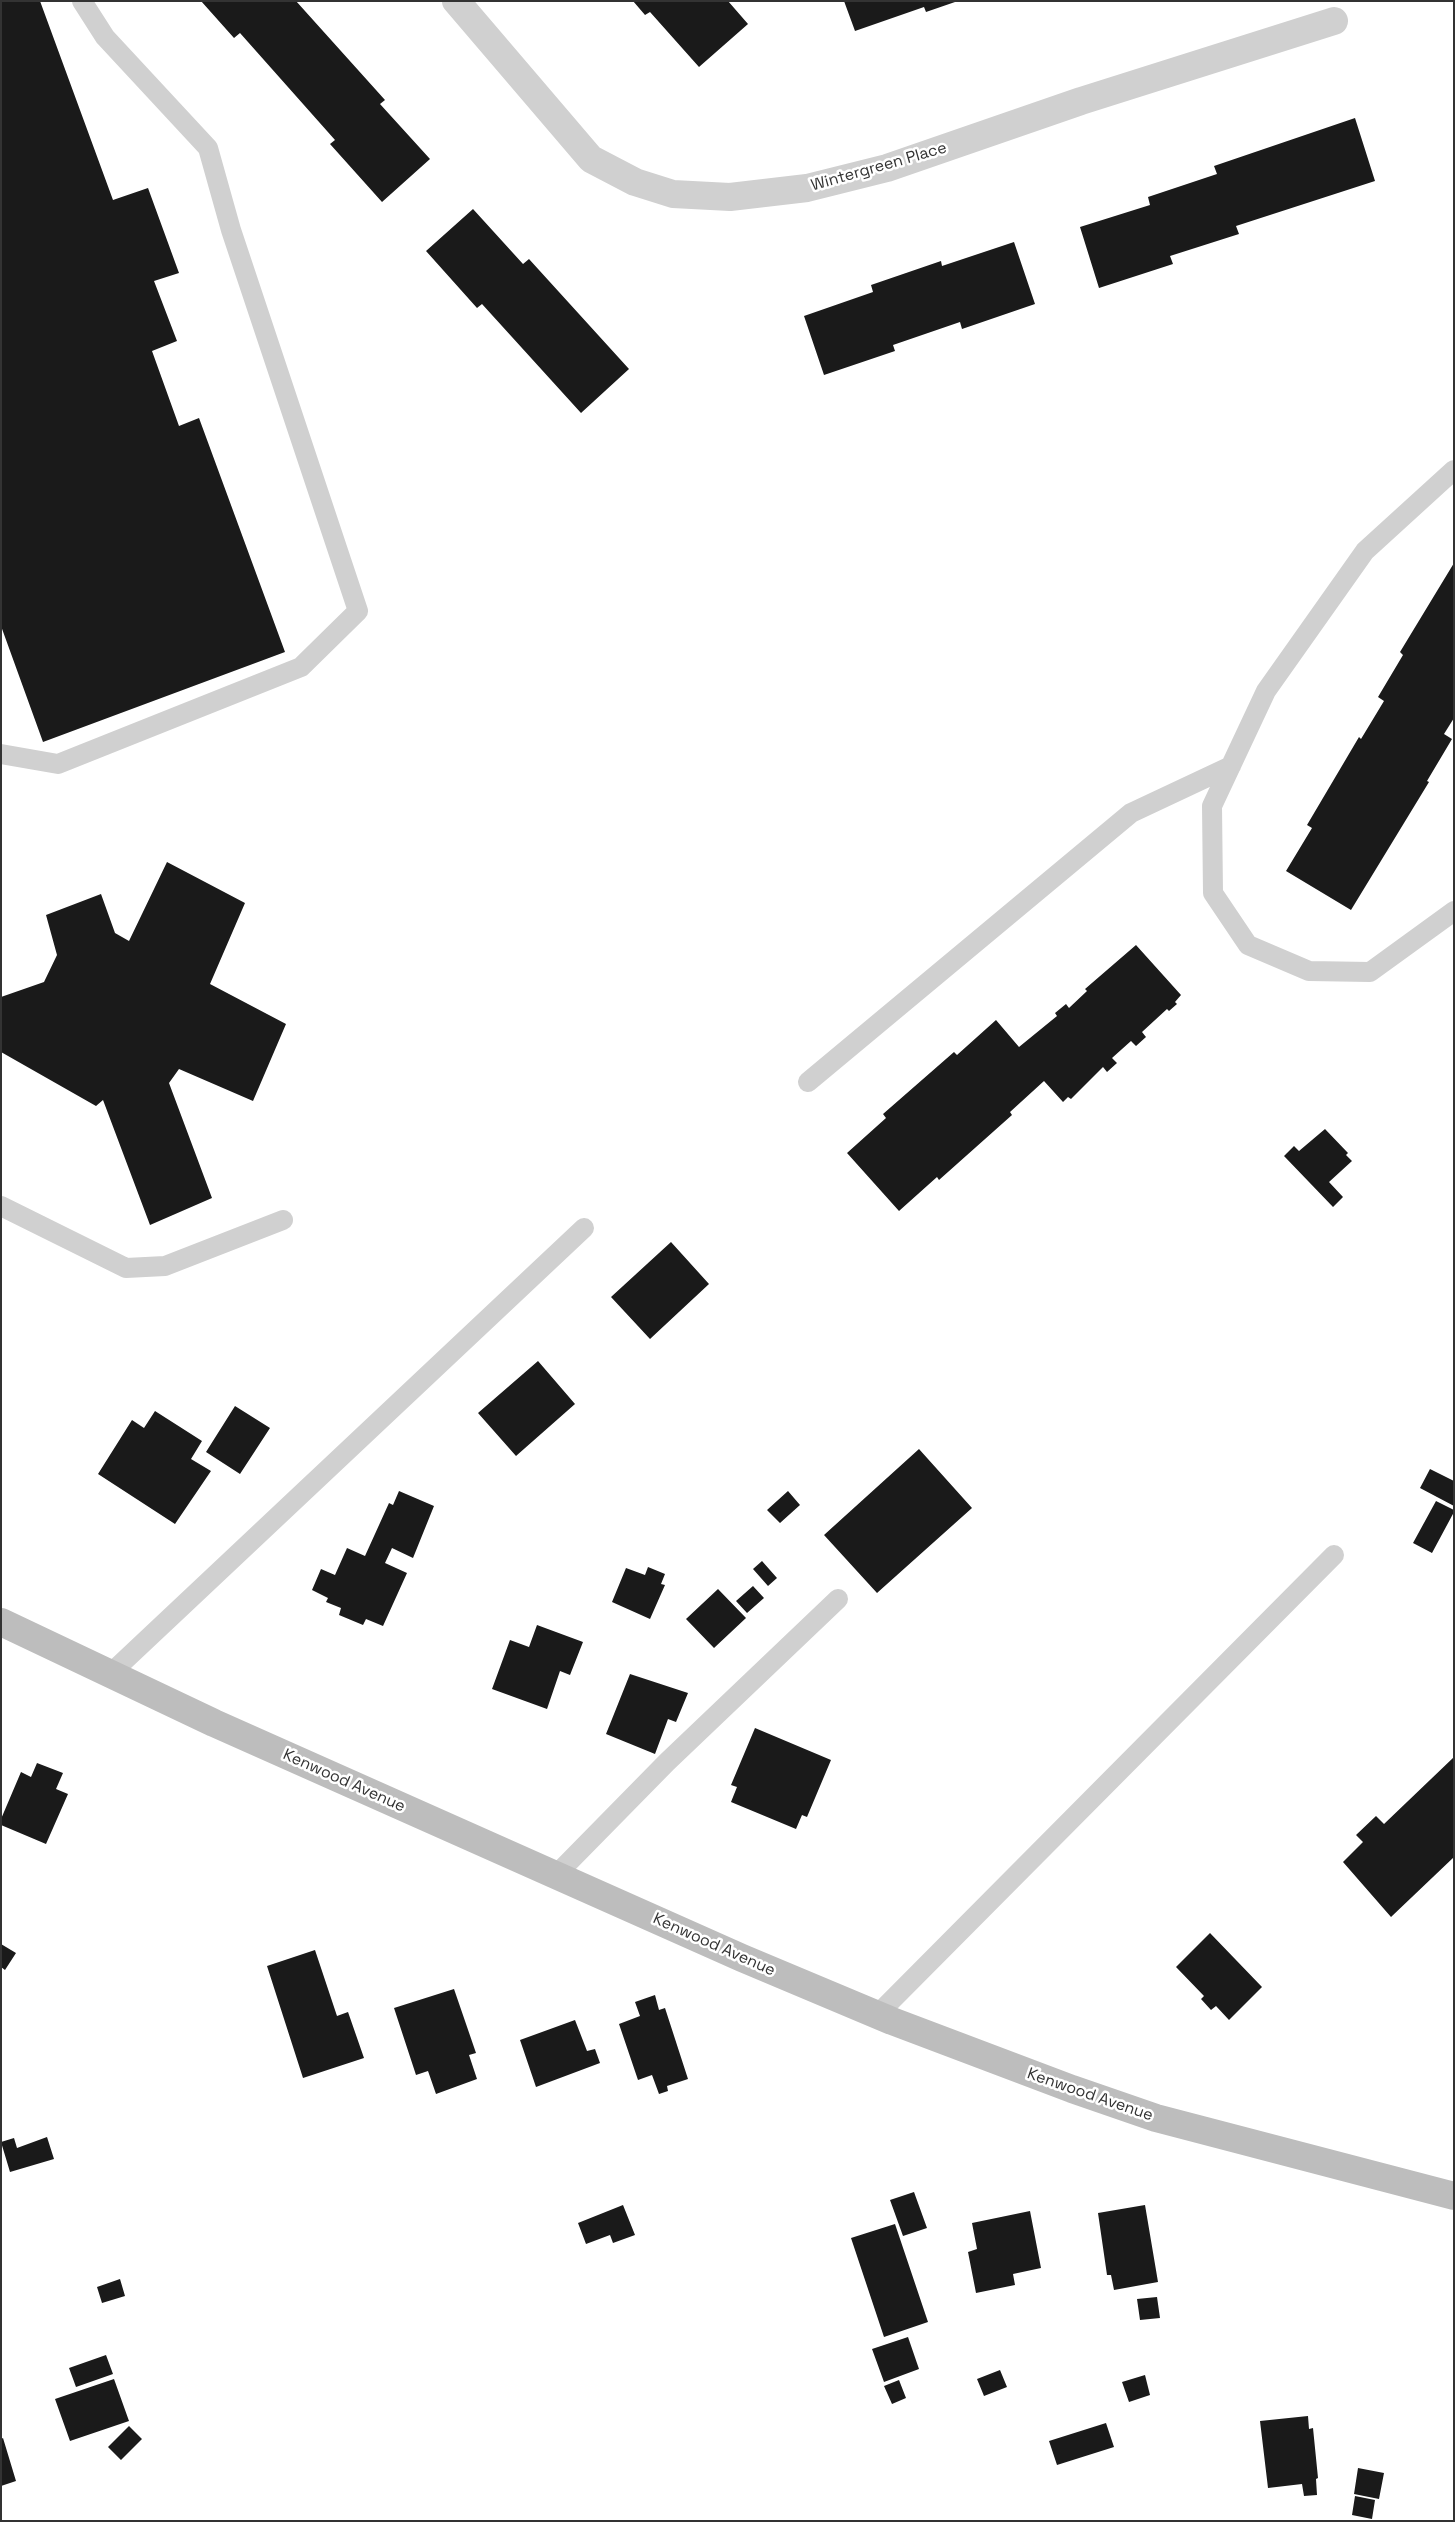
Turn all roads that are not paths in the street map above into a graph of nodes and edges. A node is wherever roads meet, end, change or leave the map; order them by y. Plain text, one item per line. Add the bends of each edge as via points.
1 (82, 1) edge
2 (456, 1) edge
3 (1334, 21) dead end
4 (1454, 470) edge
5 (1, 754) edge
6 (1231, 766) junction
7 (1454, 911) edge
8 (808, 1082) dead end
9 (1, 1206) edge
10 (283, 1220) dead end
11 (584, 1228) dead end
12 (1334, 1555) dead end
13 (838, 1599) dead end
14 (1, 1622) edge
15 (109, 1675) junction
16 (556, 1875) junction
17 (877, 2015) junction
18 (1454, 2196) edge

1 - 5 lane via 105,37 208,148 234,239 358,612 301,667 58,764
2 - 3 street, Wintergreen Place via 591,159 635,182 673,194 730,197 807,188 887,168 1081,101
4 - 6 lane via 1365,551 1266,691
6 - 7 lane via 1212,806 1213,893 1248,945 1309,971 1370,972
6 - 8 lane via 1131,813
9 - 10 lane via 126,1268 165,1266
11 - 15 lane
12 - 17 lane
13 - 16 lane via 667,1762
14 - 15 main road, Kenwood Avenue
15 - 16 main road, Kenwood Avenue
16 - 17 main road, Kenwood Avenue
17 - 18 main road, Kenwood Avenue via 1156,2118

